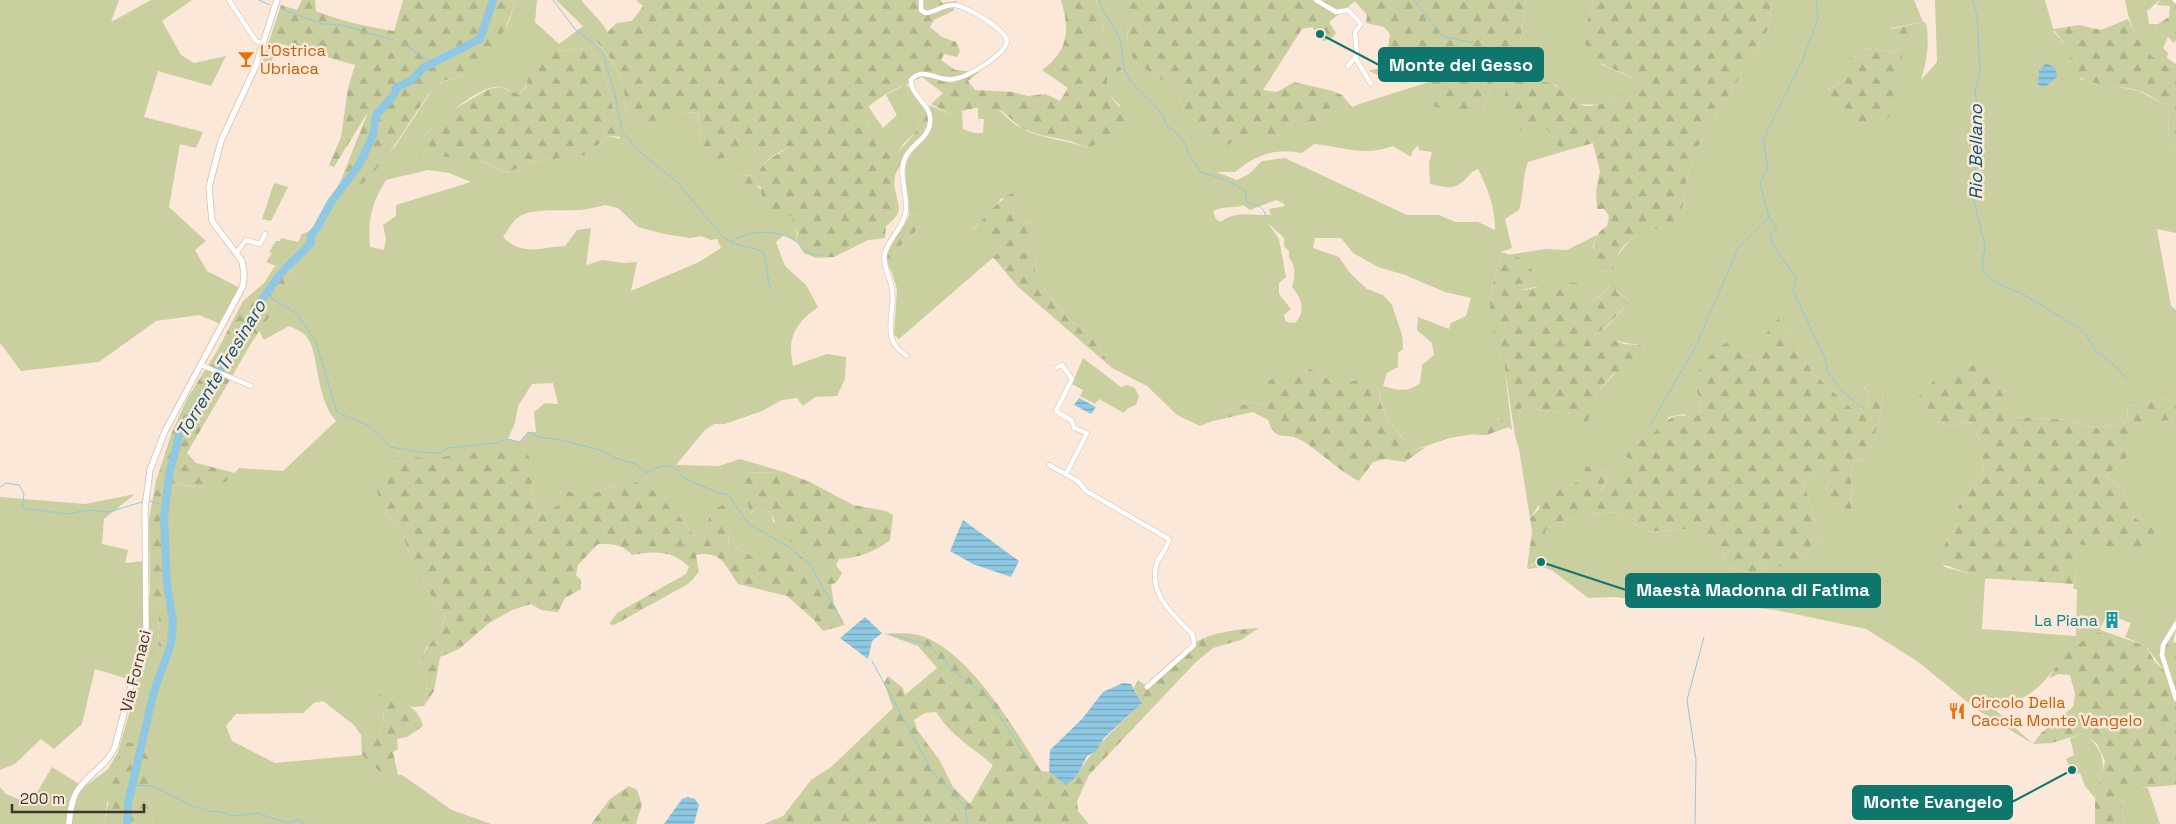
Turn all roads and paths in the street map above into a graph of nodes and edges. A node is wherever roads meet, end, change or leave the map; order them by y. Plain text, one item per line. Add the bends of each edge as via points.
1 (230, 0) edge
2 (277, 0) edge
3 (921, 0) edge
4 (1316, 0) edge
5 (264, 44) junction
6 (1356, 59) junction
7 (1348, 66) dead end
8 (1371, 84) dead end
9 (264, 234) dead end
10 (237, 252) junction
11 (907, 356) dead end
12 (201, 364) junction
13 (1056, 368) dead end
14 (251, 386) dead end
15 (1049, 465) dead end
16 (1066, 474) junction
17 (2176, 624) edge
18 (1147, 687) dead end
19 (2176, 699) edge
20 (69, 824) edge

1 - 5 street via 256,40
2 - 5 main road
3 - 11 street via 921,10 926,14 950,5 962,7 1001,29 1007,41 999,54 960,77 944,80 923,73 910,80 929,113 930,124 926,134 905,158 905,216 886,249 884,260 893,290 890,334
4 - 6 street via 1336,12 1348,10 1361,24 1355,32
5 - 10 main road via 221,141 209,188 212,221
6 - 7 street
6 - 8 street
9 - 10 street via 260,244 246,240
10 - 12 main road, Via Fornaci via 244,267 242,286
12 - 14 street
12 - 20 main road, Via Fornaci via 158,445 148,482 145,508 147,614 116,747 78,791
13 - 16 street via 1062,365 1072,384 1056,411 1072,421 1074,428 1087,433
15 - 16 street
16 - 18 street via 1086,491 1169,539 1158,560 1153,580 1163,604 1193,635 1194,645
17 - 19 street via 2163,645 2162,655

